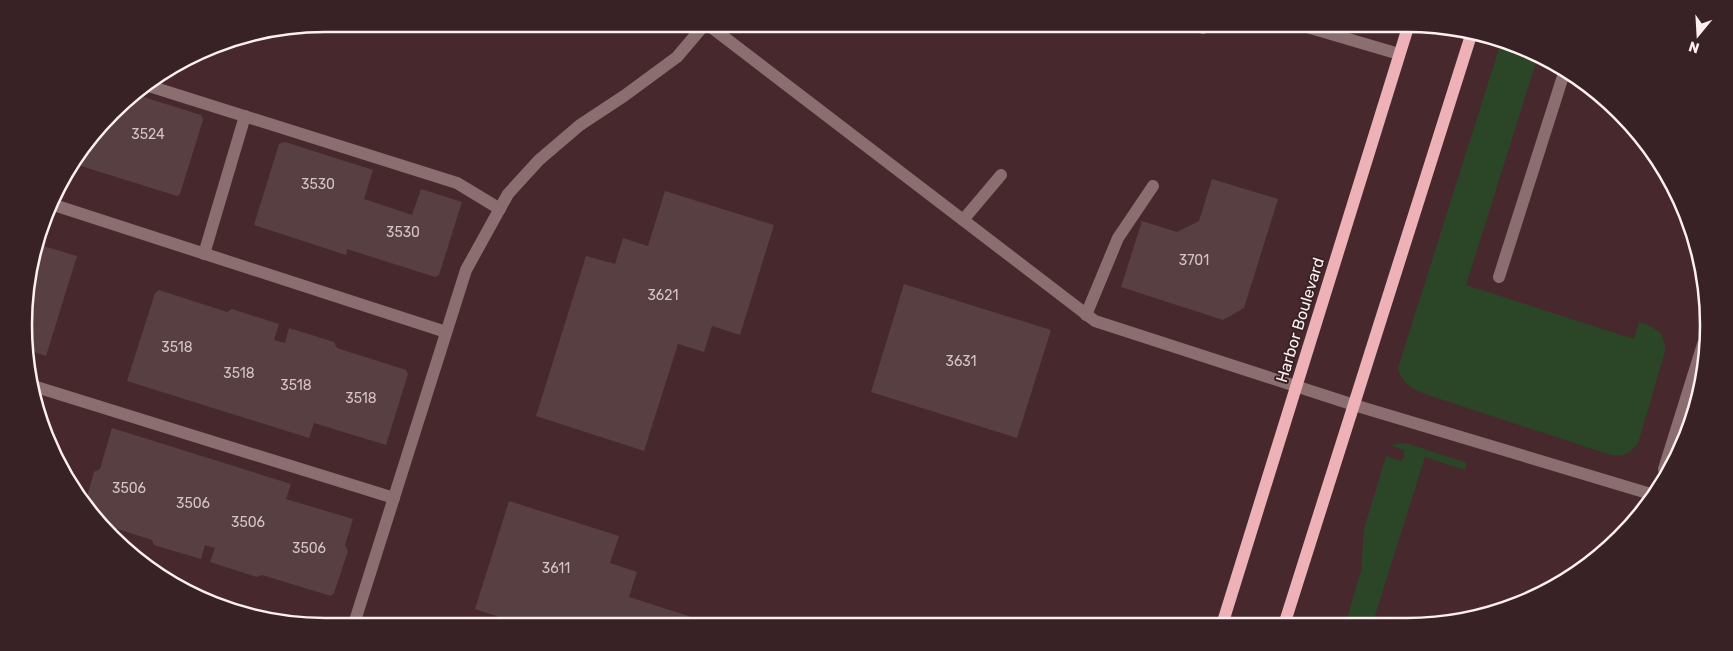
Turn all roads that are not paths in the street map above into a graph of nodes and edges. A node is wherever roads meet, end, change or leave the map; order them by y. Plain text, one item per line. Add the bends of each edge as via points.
1 (699, 32) edge
2 (716, 32) edge
3 (1324, 32) edge
4 (1407, 32) edge
5 (1470, 39) edge
6 (1400, 54) junction
7 (1563, 77) edge
8 (154, 88) edge
9 (245, 116) junction
10 (1001, 175) dead end
11 (1153, 186) dead end
12 (58, 207) edge
13 (500, 209) junction
14 (963, 220) junction
15 (204, 254) junction
16 (1499, 277) dead end
17 (1086, 315) junction
18 (446, 332) junction
19 (1699, 358) edge
20 (1296, 386) junction
21 (39, 387) edge
22 (1354, 405) junction
23 (1666, 463) edge
24 (1648, 493) edge
25 (394, 498) junction
26 (356, 618) edge
27 (1224, 618) edge
28 (1286, 618) edge

1 - 13 lane via 676,57 580,124 538,160 508,194
2 - 14 lane
3 - 6 lane
4 - 6 main road, Harbor Boulevard
5 - 22 main road
6 - 20 main road, Harbor Boulevard
7 - 16 lane
8 - 9 lane
9 - 13 lane via 457,183
9 - 15 lane
10 - 14 lane
11 - 17 lane via 1118,238
12 - 15 lane
13 - 18 lane via 466,270
14 - 17 lane
15 - 18 lane
17 - 20 lane via 1094,321
18 - 25 lane
19 - 23 lane
20 - 22 lane
20 - 27 main road, Harbor Boulevard
21 - 25 lane
22 - 24 lane
22 - 28 main road
25 - 26 lane

